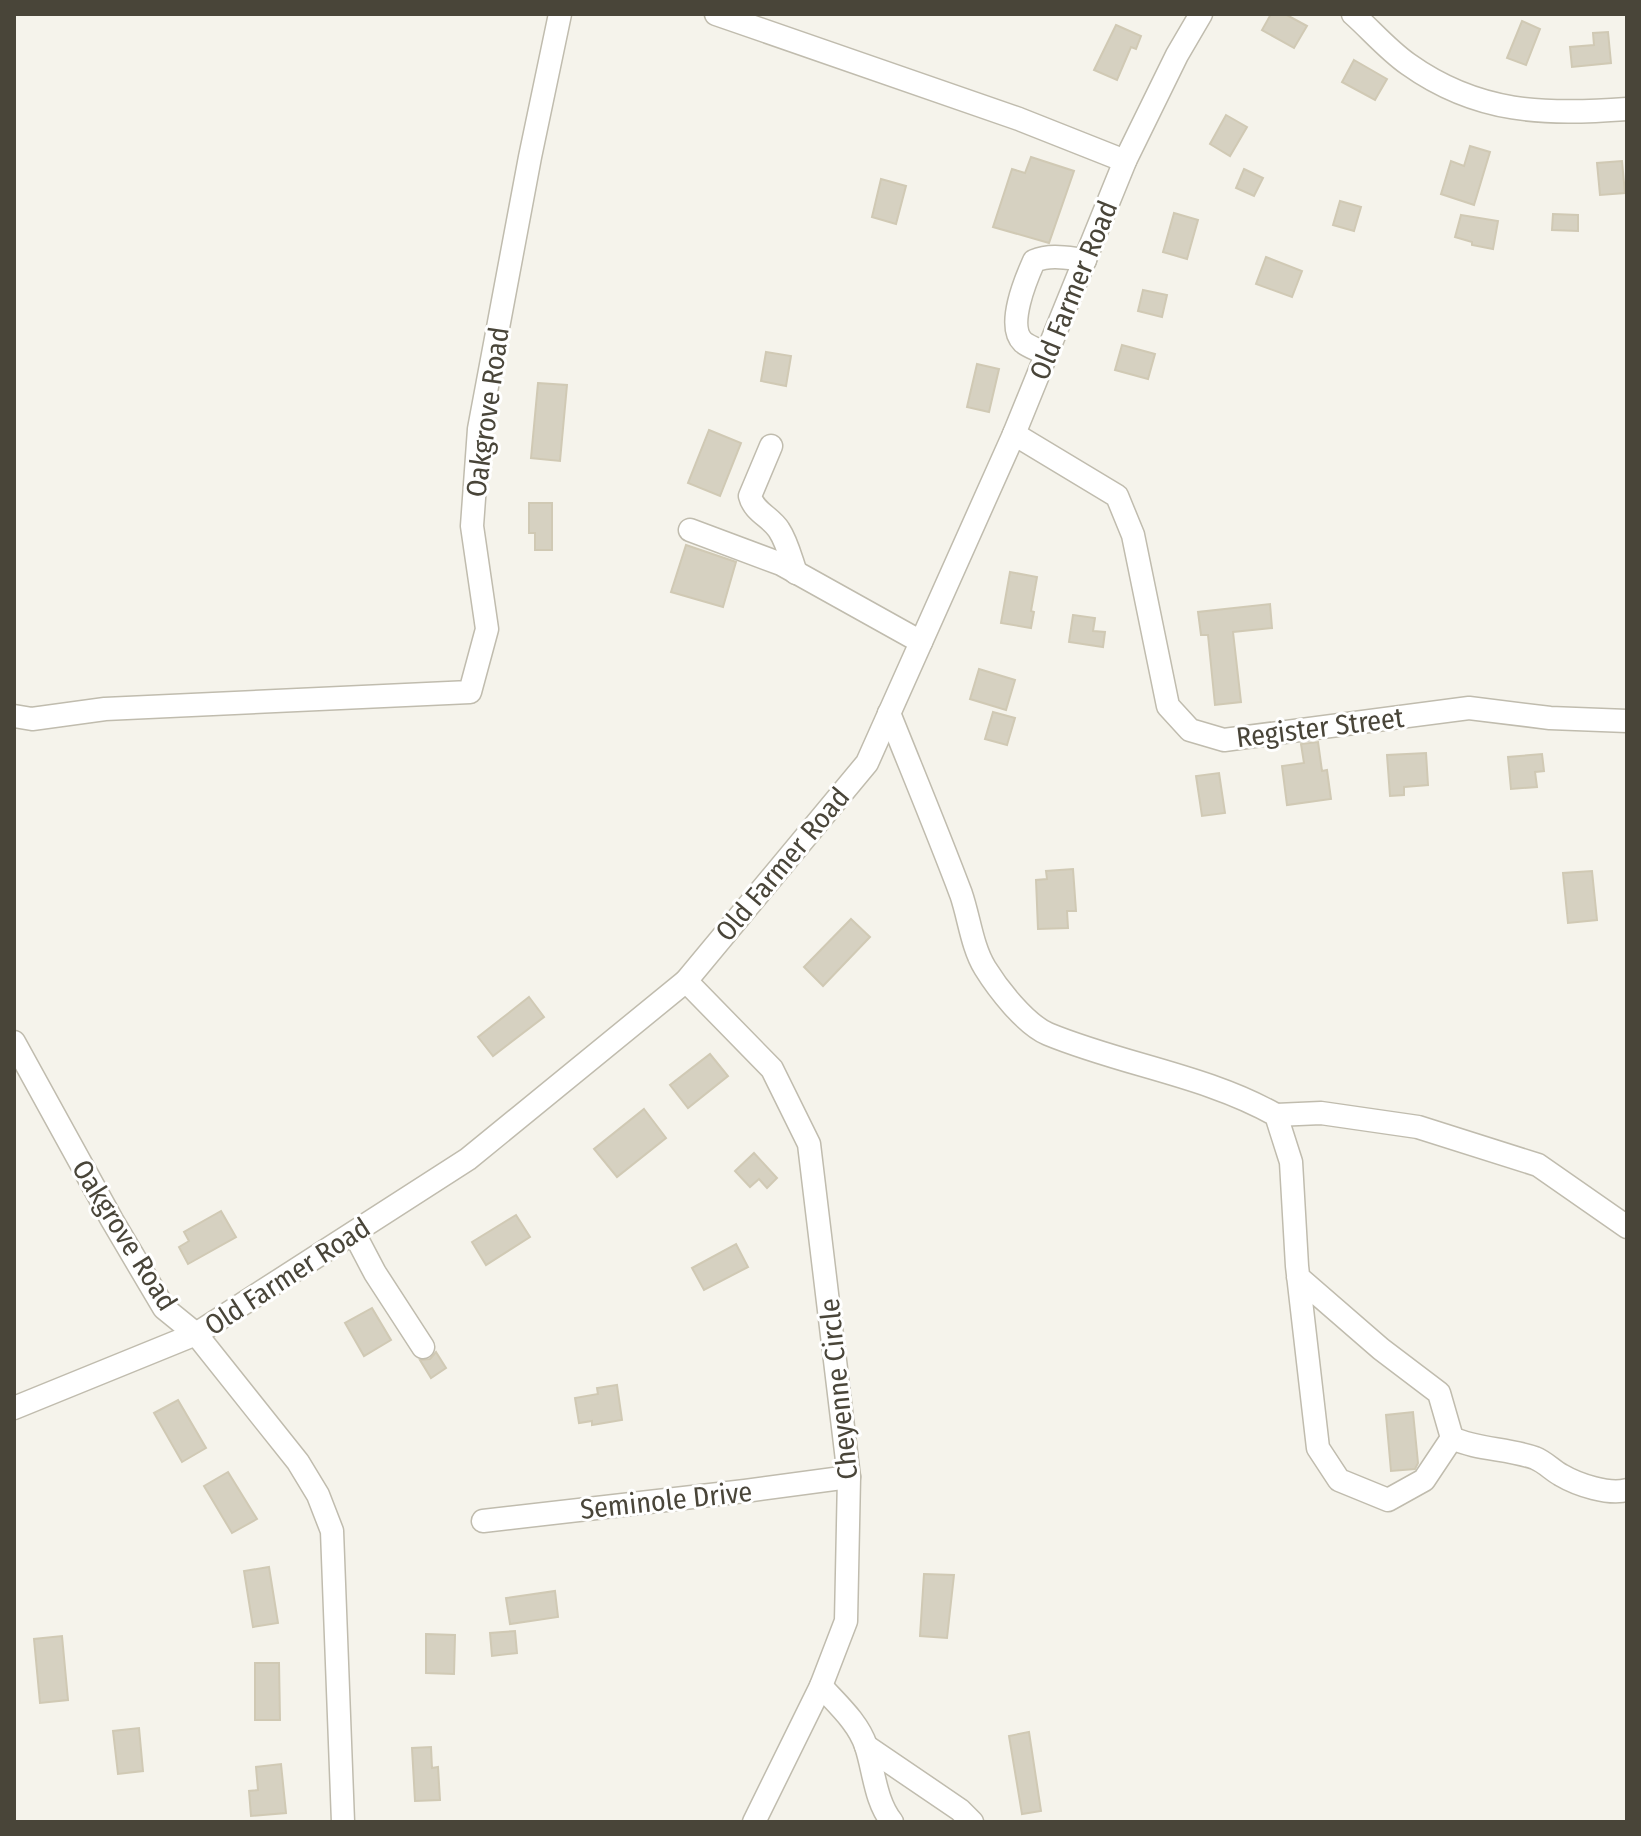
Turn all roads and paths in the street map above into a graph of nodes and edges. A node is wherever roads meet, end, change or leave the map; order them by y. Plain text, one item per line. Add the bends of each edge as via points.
1 (560, 14) edge
2 (716, 14) edge
3 (1201, 14) edge
4 (1353, 14) edge
5 (1627, 109) edge
6 (1125, 161) junction
7 (1085, 260) junction
8 (1046, 354) junction
9 (1014, 434) junction
10 (771, 446) dead end
11 (690, 530) dead end
12 (796, 573) junction
13 (921, 642) junction
14 (889, 713) junction
15 (14, 716) edge
16 (1627, 721) edge
17 (686, 981) junction
18 (14, 1042) edge
19 (1276, 1115) junction
20 (1627, 1227) edge
21 (354, 1233) junction
22 (1298, 1277) junction
23 (196, 1334) junction
24 (423, 1347) dead end
25 (14, 1408) edge
26 (1452, 1438) junction
27 (849, 1477) junction
28 (1627, 1490) edge
29 (483, 1521) dead end
30 (821, 1686) junction
31 (866, 1746) junction
32 (343, 1822) edge
33 (754, 1822) edge
34 (892, 1822) edge
35 (972, 1822) edge

1 - 15 street, Oakgrove Road via 479,429 472,526 487,629 470,692
2 - 6 street
3 - 6 street, Old Farmer Road
4 - 5 street via 1407,64 1459,94 1515,110
6 - 7 street, Old Farmer Road
7 - 8 street, Old Farmer Road
7 - 8 street via 1054,256 1034,261 1015,327 1023,342
8 - 9 street, Old Farmer Road
9 - 13 street, Old Farmer Road
9 - 16 street, Register Street via 1117,496 1133,535 1168,706 1190,730 1224,740 1469,708
10 - 12 street via 750,496 781,532
11 - 12 street
12 - 13 street
13 - 14 street, Old Farmer Road
14 - 17 street, Old Farmer Road via 867,763
14 - 19 street via 962,896 983,966 1010,1002 1044,1032 1217,1086
17 - 21 street, Old Farmer Road via 468,1159
17 - 27 street, Cheyenne Circle via 772,1069 809,1144
18 - 23 street, Oakgrove Road via 164,1308
19 - 20 street via 1321,1113 1418,1127 1523,1160
19 - 22 street via 1291,1162
21 - 23 street, Old Farmer Road
21 - 24 street
22 - 26 street via 1439,1393
22 - 26 street via 1318,1448 1339,1480 1388,1500 1424,1480
23 - 25 street, Old Farmer Road
23 - 32 street, Oakgrove Road via 298,1462 332,1531
26 - 28 street via 1471,1447 1489,1446 1539,1459 1562,1476 1595,1488
27 - 29 street, Seminole Drive
27 - 30 street, Cheyenne Circle via 846,1621
30 - 31 street
30 - 33 street, Cheyenne Circle
31 - 34 street via 869,1769
31 - 35 street

